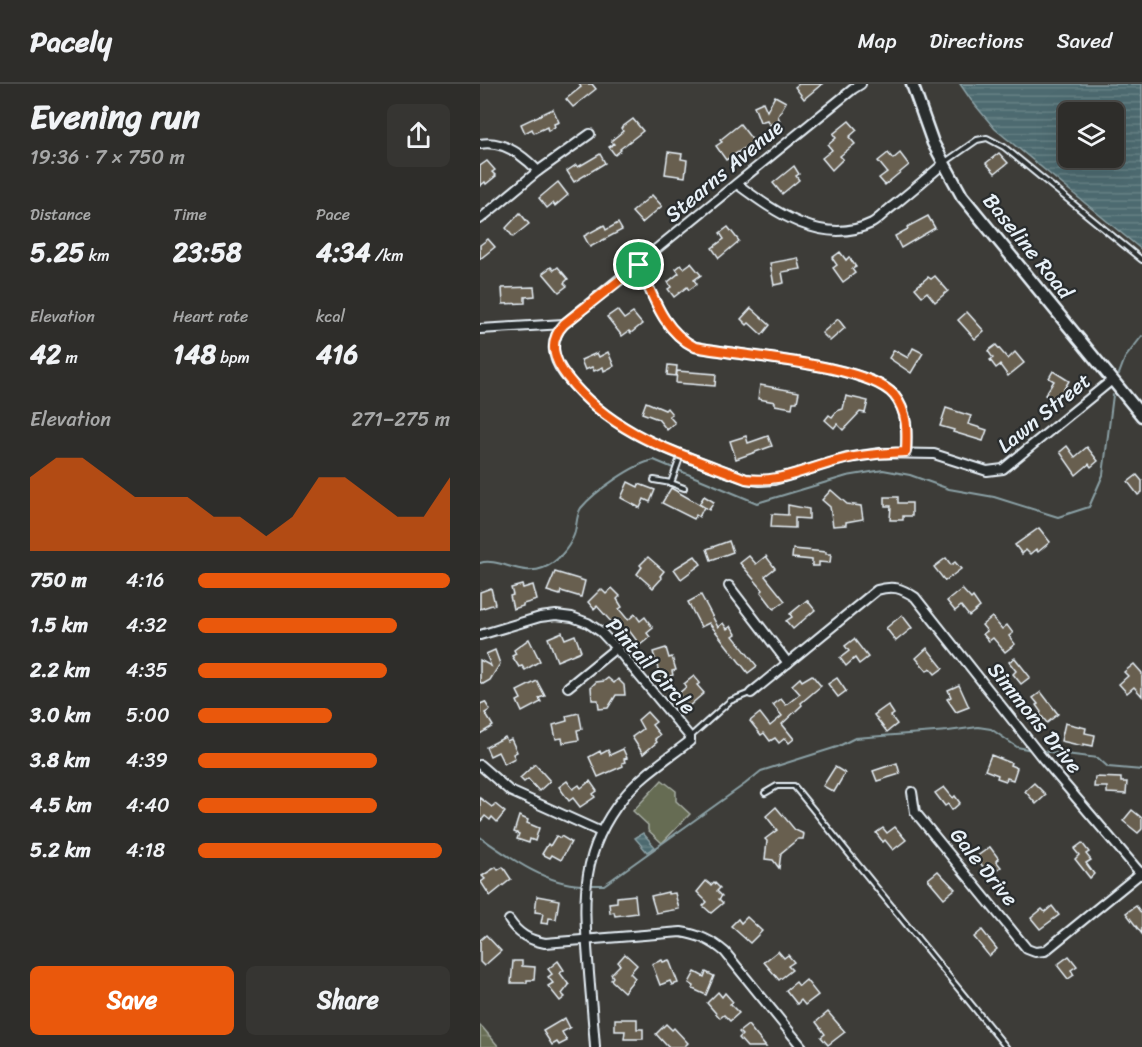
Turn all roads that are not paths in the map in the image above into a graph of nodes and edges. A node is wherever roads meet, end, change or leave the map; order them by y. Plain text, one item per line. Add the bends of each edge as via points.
1 (861, 84) edge
2 (912, 84) edge
3 (590, 134) dead end
4 (480, 144) edge
5 (943, 164) junction
6 (537, 171) junction
7 (737, 184) junction
8 (480, 219) edge
9 (1142, 260) edge
10 (639, 265) junction
11 (564, 324) junction
12 (480, 329) edge
13 (1112, 380) junction
14 (1142, 416) edge
15 (906, 452) junction
16 (681, 454) junction
17 (654, 480) dead end
18 (671, 483) junction
19 (684, 488) dead end
20 (729, 586) dead end
21 (480, 635) edge
22 (616, 648) junction
23 (788, 663) junction
24 (568, 687) dead end
25 (751, 693) joint
26 (690, 736) junction
27 (480, 765) edge
28 (912, 792) dead end
29 (765, 794) dead end
30 (601, 832) junction
31 (1141, 873) edge
32 (508, 920) dead end
33 (586, 940) junction
34 (595, 1047) edge
35 (802, 1047) edge
36 (1006, 1047) edge

1 - 7 street, Stearns Avenue
2 - 5 street, Baseline Road
3 - 6 street
4 - 6 street via 497,144 512,150
5 - 7 street via 874,222 842,231 786,218
5 - 9 lane via 977,140 987,138 1004,147
5 - 13 street, Baseline Road via 978,216
6 - 8 street
7 - 10 street, Stearns Avenue
10 - 11 street, Stearns Avenue
10 - 15 street via 666,322 689,344 795,362 883,385 902,407
11 - 12 street
11 - 16 street via 556,333 554,354 573,385 592,405 632,434
13 - 14 street, Baseline Road
13 - 15 street, Lawn Street via 1003,469 987,471 934,454
15 - 16 street via 847,458 760,481
16 - 18 lane
17 - 18 lane
18 - 19 lane
20 - 23 street
21 - 22 street, Pintail Circle via 556,615 588,622
22 - 24 street
22 - 26 street, Pintail Circle
23 - 25 street
23 - 31 street, Simmons Drive via 877,590 897,587 915,597 1044,760
25 - 26 lane via 730,701
26 - 30 street via 690,741 627,794
27 - 30 street via 510,791
28 - 31 street, Gale Drive via 915,812 1027,949 1035,952 1042,952 1063,937
29 - 36 lane via 777,786 794,786
30 - 33 street via 586,876
32 - 33 street via 532,940
33 - 34 street
33 - 35 street via 681,932 712,941

